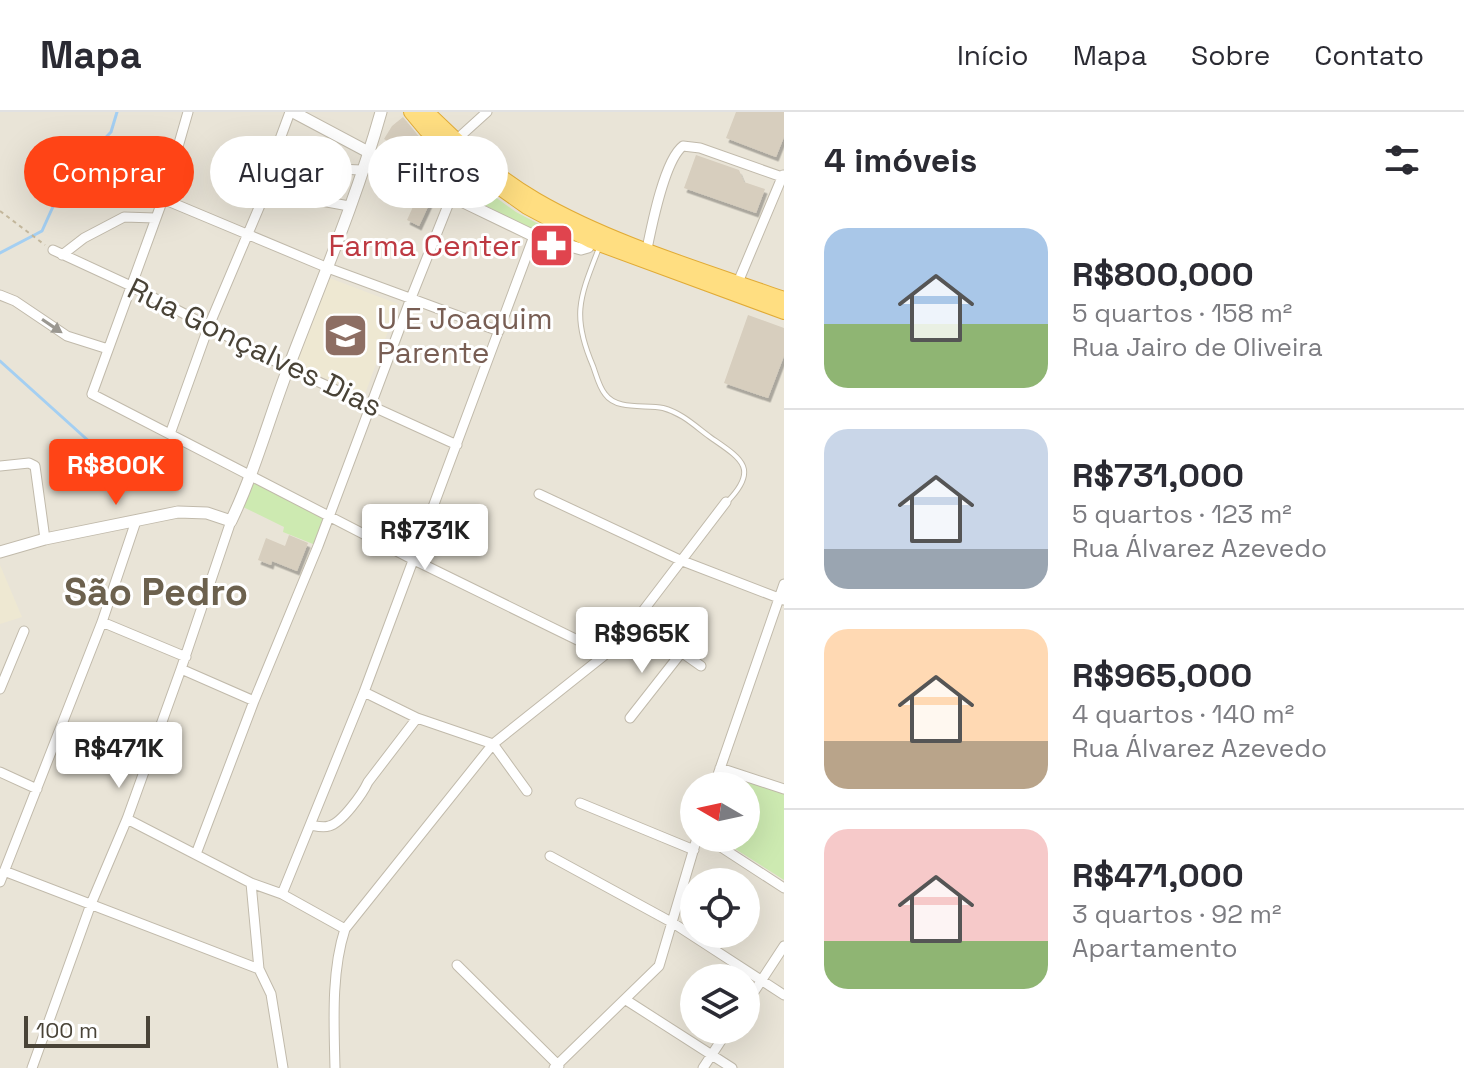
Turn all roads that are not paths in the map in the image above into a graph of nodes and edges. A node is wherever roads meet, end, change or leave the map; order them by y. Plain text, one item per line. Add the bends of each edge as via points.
1 (188, 112) edge
2 (291, 112) edge
3 (381, 112) edge
4 (411, 112) edge
5 (427, 112) edge
6 (487, 112) edge
7 (181, 136) edge
8 (282, 136) edge
9 (374, 136) edge
10 (437, 136) edge
11 (449, 136) edge
12 (471, 136) edge
13 (368, 151) edge
14 (368, 156) edge
15 (352, 170) edge
16 (361, 170) junction
17 (783, 174) edge
18 (508, 180) edge
19 (352, 197) edge
20 (159, 208) edge
21 (185, 208) edge
22 (258, 208) edge
23 (348, 208) edge
24 (446, 208) edge
25 (476, 208) edge
26 (155, 218) junction
27 (246, 233) junction
28 (534, 236) junction
29 (598, 238) junction
30 (646, 255) junction
31 (328, 268) junction
32 (131, 286) junction
33 (735, 288) junction
34 (0, 295) edge
35 (411, 298) junction
36 (784, 299) edge
37 (784, 312) edge
38 (208, 328) junction
39 (499, 331) junction
40 (108, 349) junction
41 (288, 368) junction
42 (372, 405) junction
43 (170, 434) junction
44 (457, 445) junction
45 (0, 466) edge
46 (251, 477) junction
47 (539, 494) dead end
48 (726, 502) joint
49 (330, 514) junction
50 (136, 521) junction
51 (231, 521) junction
52 (45, 539) junction
53 (0, 552) edge
54 (412, 559) junction
55 (680, 560) junction
56 (784, 584) edge
57 (782, 599) edge
58 (636, 620) junction
59 (102, 622) junction
60 (24, 631) dead end
61 (681, 653) junction
62 (606, 654) junction
63 (186, 657) junction
64 (701, 666) dead end
65 (181, 669) junction
66 (0, 689) edge
67 (364, 692) junction
68 (254, 701) junction
69 (417, 718) junction
70 (630, 718) dead end
71 (493, 744) junction
72 (720, 768) junction
73 (0, 772) edge
74 (719, 772) edge
75 (37, 789) junction
76 (784, 789) edge
77 (527, 791) dead end
78 (580, 803) dead end
79 (127, 819) junction
80 (310, 825) junction
81 (680, 844) edge
82 (693, 852) edge
83 (729, 852) edge
84 (196, 854) junction
85 (550, 856) dead end
86 (4, 871) junction
87 (0, 882) edge
88 (251, 883) junction
89 (784, 888) edge
90 (282, 894) junction
91 (91, 904) junction
92 (673, 923) junction
93 (345, 929) junction
94 (784, 946) edge
95 (457, 965) dead end
96 (259, 969) junction
97 (762, 980) junction
98 (760, 983) edge
99 (784, 995) edge
100 (626, 1000) junction
101 (718, 1044) edge
102 (711, 1054) junction
103 (558, 1067) edge
104 (32, 1068) edge
105 (283, 1068) edge
106 (335, 1068) edge
107 (703, 1068) edge
108 (732, 1068) edge

1 - 7 street
2 - 8 street
2 - 13 street
3 - 9 street
4 - 10 highway
5 - 11 highway
6 - 12 street
14 - 16 street
15 - 16 street
16 - 19 street
17 - 30 street via 683,146 669,167
17 - 33 street
18 - 29 highway
20 - 26 street
21 - 27 street
22 - 27 street
23 - 31 street
24 - 35 street
25 - 28 street
26 - 32 street
26 - 32 street, Rua Gonçalves Dias via 124,217 57,253
27 - 31 street
27 - 38 street
28 - 29 street via 574,249
28 - 39 street
29 - 30 highway
29 - 48 lane via 579,326 605,395 616,403 682,415 731,450 745,472 743,486
30 - 33 highway
31 - 35 street
31 - 41 street
32 - 38 street, Rua Gonçalves Dias
32 - 40 street
33 - 36 highway
33 - 37 highway
34 -> 40 street via 67,336
35 - 39 street
35 - 42 street
38 - 41 street, Rua Gonçalves Dias
38 - 43 street
39 - 44 street
40 - 43 street via 92,394
41 - 42 street, Rua Gonçalves Dias
41 - 46 street
42 - 44 street, Rua Gonçalves Dias
42 - 49 street
43 - 46 street
44 - 54 street
45 - 52 street via 35,466
46 - 49 street
46 - 51 street
47 - 55 street
48 - 55 street
49 - 54 street
49 - 68 street
50 - 51 street via 193,512
50 - 52 street
50 - 59 street
51 - 63 street
52 - 53 street
54 - 62 street
54 - 67 street
55 - 57 street
55 - 58 street
56 - 57 street
57 - 72 street
58 - 61 street
58 - 62 street
59 - 63 street
59 - 75 street
60 - 66 street
61 - 64 street
61 - 70 street
62 - 71 street
63 - 65 street
65 - 68 street
65 - 79 street
67 - 69 street
67 - 80 street
68 - 84 street
69 - 71 street
69 - 80 street via 337,822
71 - 77 street
71 - 93 street
72 - 74 street
72 - 76 street
73 - 75 street
75 - 86 street
78 - 81 street
79 - 84 street
79 - 91 street
80 - 90 street
82 - 92 street
83 - 89 street
84 - 88 street
85 - 92 street
86 - 87 street
86 - 91 street
88 - 90 street
88 - 96 street
90 - 93 street
91 - 96 street
91 - 104 street
92 - 97 street
92 - 100 street via 659,966
93 - 106 street via 337,969
94 - 97 street
95 - 103 street
96 - 105 street via 276,1013
97 - 98 street
97 - 99 street
100 - 102 street
100 - 103 street
101 - 102 street
102 - 107 street
102 - 108 street

